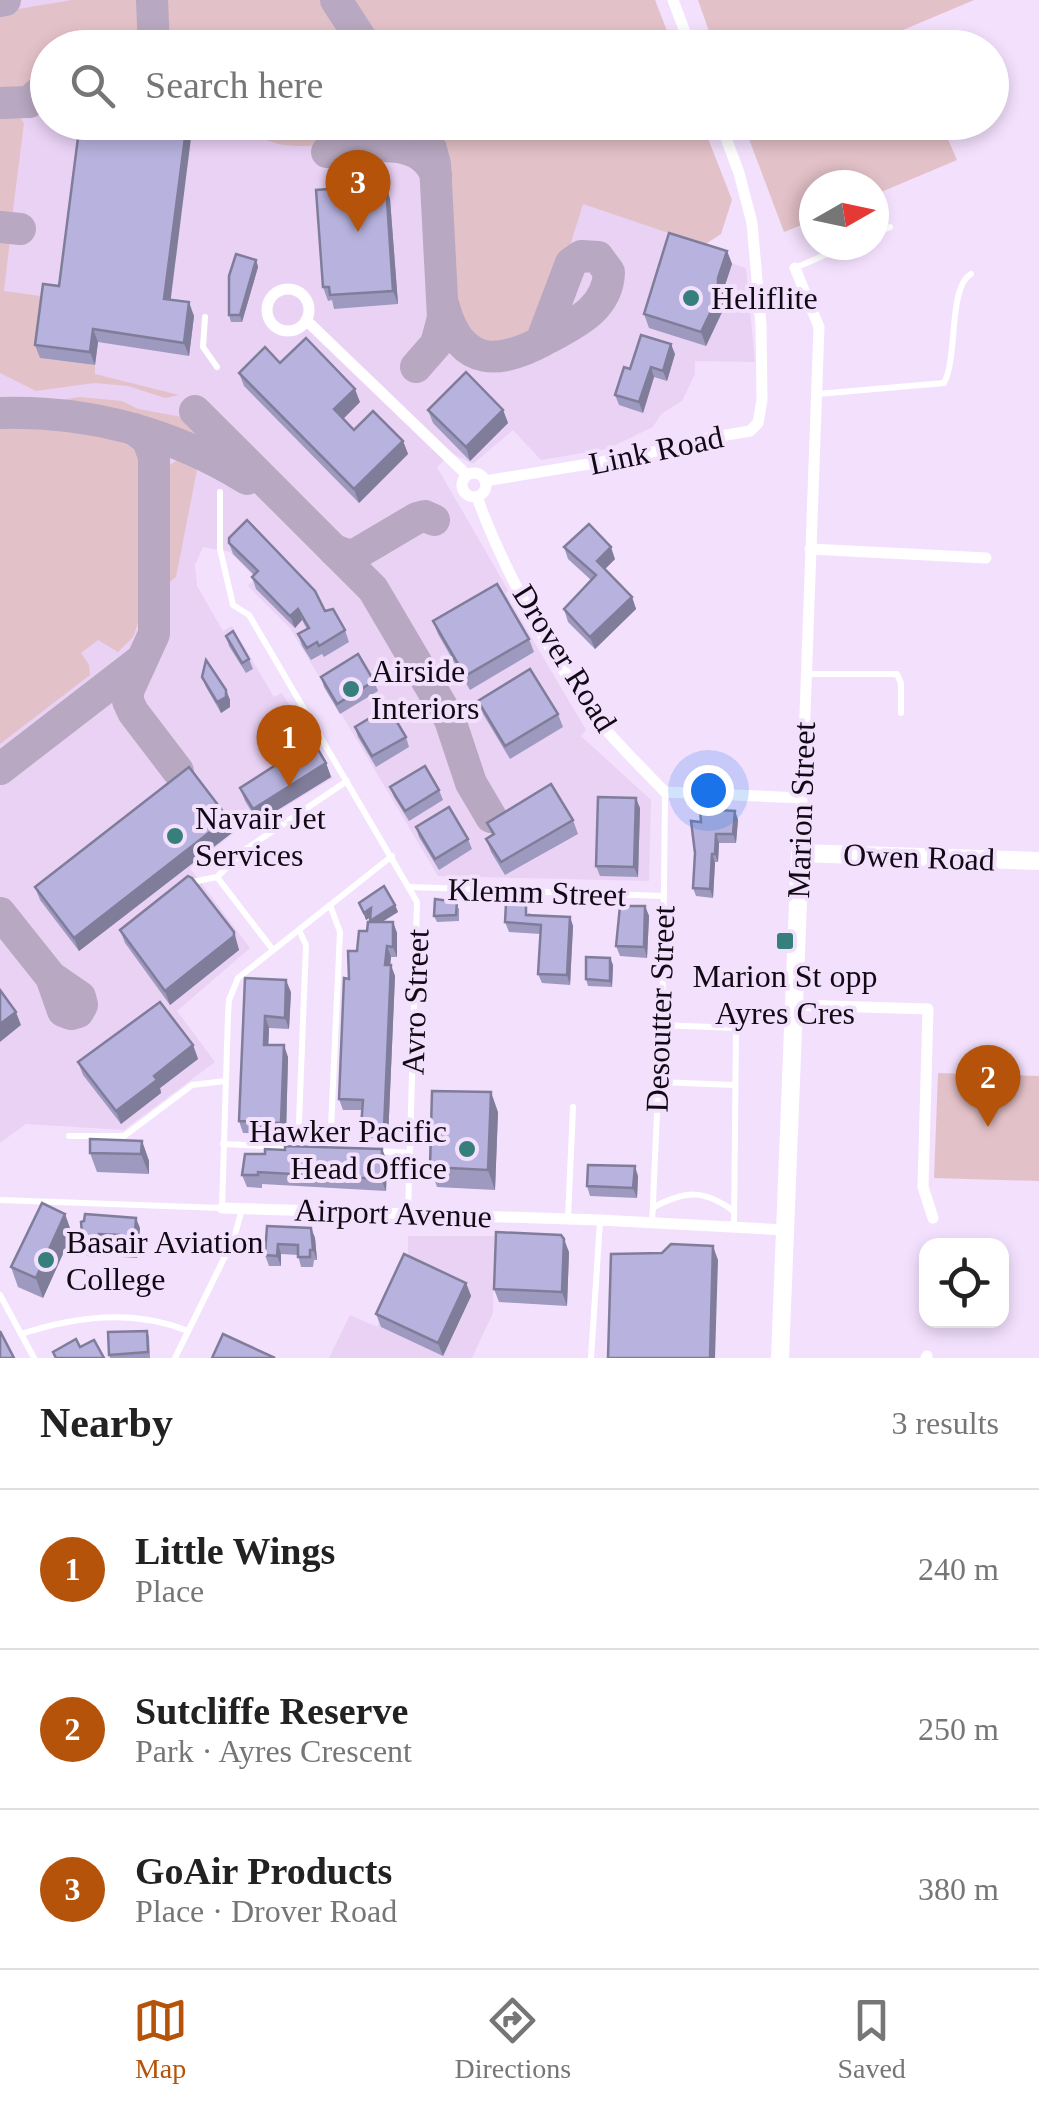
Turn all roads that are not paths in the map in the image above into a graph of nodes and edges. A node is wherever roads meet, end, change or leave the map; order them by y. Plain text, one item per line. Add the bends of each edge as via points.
1 (673, 0) edge
2 (684, 30) edge
3 (727, 140) edge
4 (813, 260) edge
5 (795, 268) joint
6 (972, 274) dead end
7 (205, 317) dead end
8 (306, 320) dead end
9 (217, 367) dead end
10 (817, 394) junction
11 (467, 475) junction
12 (485, 482) junction
13 (220, 492) dead end
14 (477, 497) junction
15 (810, 549) junction
16 (986, 558) dead end
17 (806, 674) junction
18 (901, 713) dead end
19 (347, 781) junction
20 (665, 792) junction
21 (801, 798) junction
22 (800, 853) junction
23 (392, 856) junction
24 (1039, 861) edge
25 (217, 878) junction
26 (410, 888) junction
27 (172, 894) edge
28 (663, 896) junction
29 (330, 905) junction
30 (299, 930) junction
31 (273, 950) junction
32 (794, 1006) junction
33 (660, 1025) junction
34 (225, 1081) junction
35 (658, 1082) junction
36 (734, 1085) junction
37 (573, 1107) dead end
38 (69, 1136) dead end
39 (223, 1144) junction
40 (298, 1147) junction
41 (330, 1148) junction
42 (346, 1150) edge
43 (362, 1150) edge
44 (410, 1153) junction
45 (0, 1200) edge
46 (222, 1208) junction
47 (242, 1208) junction
48 (653, 1208) junction
49 (732, 1210) junction
50 (408, 1214) junction
51 (932, 1218) dead end
52 (568, 1220) junction
53 (600, 1220) junction
54 (652, 1225) junction
55 (734, 1228) junction
56 (786, 1230) junction
57 (0, 1294) edge
58 (188, 1331) junction
59 (21, 1334) junction
60 (34, 1358) edge
61 (175, 1358) edge
62 (591, 1358) edge
63 (780, 1358) edge

1 - 2 street
3 - 12 street, Link Road via 752,223 761,326 758,423 750,431 637,456
4 - 5 lane
5 - 10 street, Marion Street via 819,327
6 - 10 lane via 961,285 944,383
7 - 9 lane via 203,347
8 - 11 street
10 - 15 street, Marion Street
11 - 12 street
11 - 14 street via 463,491
12 - 14 street
13 - 19 lane, Avro Street via 220,549 233,605 249,615
14 - 20 street, Drover Road via 496,545 581,696
15 - 16 street
15 - 17 street, Marion Street
17 - 18 lane via 897,674
17 - 21 street, Marion Street
19 - 23 lane, Avro Street
19 - 25 lane via 246,849
20 - 21 street
20 - 28 lane, Desoutter Street
21 - 22 street, Marion Street
22 - 24 main road, Owen Road
22 - 32 main road, Marion Street
23 - 26 lane, Avro Street
23 - 29 lane
25 - 27 lane via 187,883
25 - 31 lane
26 - 28 lane, Klemm Street
26 - 44 lane, Avro Street via 418,916
28 - 33 lane, Desoutter Street
29 - 30 lane
29 - 41 lane via 340,932
30 - 31 lane
30 - 40 lane via 306,945
31 - 34 lane via 232,989
32 - 51 street via 928,1009 923,1187
32 - 56 main road, Marion Street
33 - 35 lane, Desoutter Street
33 - 36 lane via 736,1028
34 - 38 lane via 192,1085 124,1136
34 - 39 lane
35 - 36 lane
35 - 48 lane, Desoutter Street
36 - 49 lane
37 - 52 lane
39 - 40 lane
39 - 46 lane
40 - 41 lane
41 - 42 lane
43 - 44 lane
44 - 50 lane, Avro Street
45 - 46 lane, Airport Avenue
46 - 47 street, Airport Avenue
47 - 50 street, Airport Avenue
47 - 58 lane
48 - 49 lane via 677,1195 712,1196
48 - 54 lane, Desoutter Street
49 - 55 lane
50 - 52 street, Airport Avenue
52 - 53 street, Airport Avenue
53 - 54 street, Airport Avenue
53 - 62 lane
54 - 55 street, Airport Avenue
55 - 56 street, Airport Avenue
56 - 63 main road, Marion Street
57 - 59 lane
58 - 59 lane via 133,1316
58 - 61 lane
59 - 60 lane

